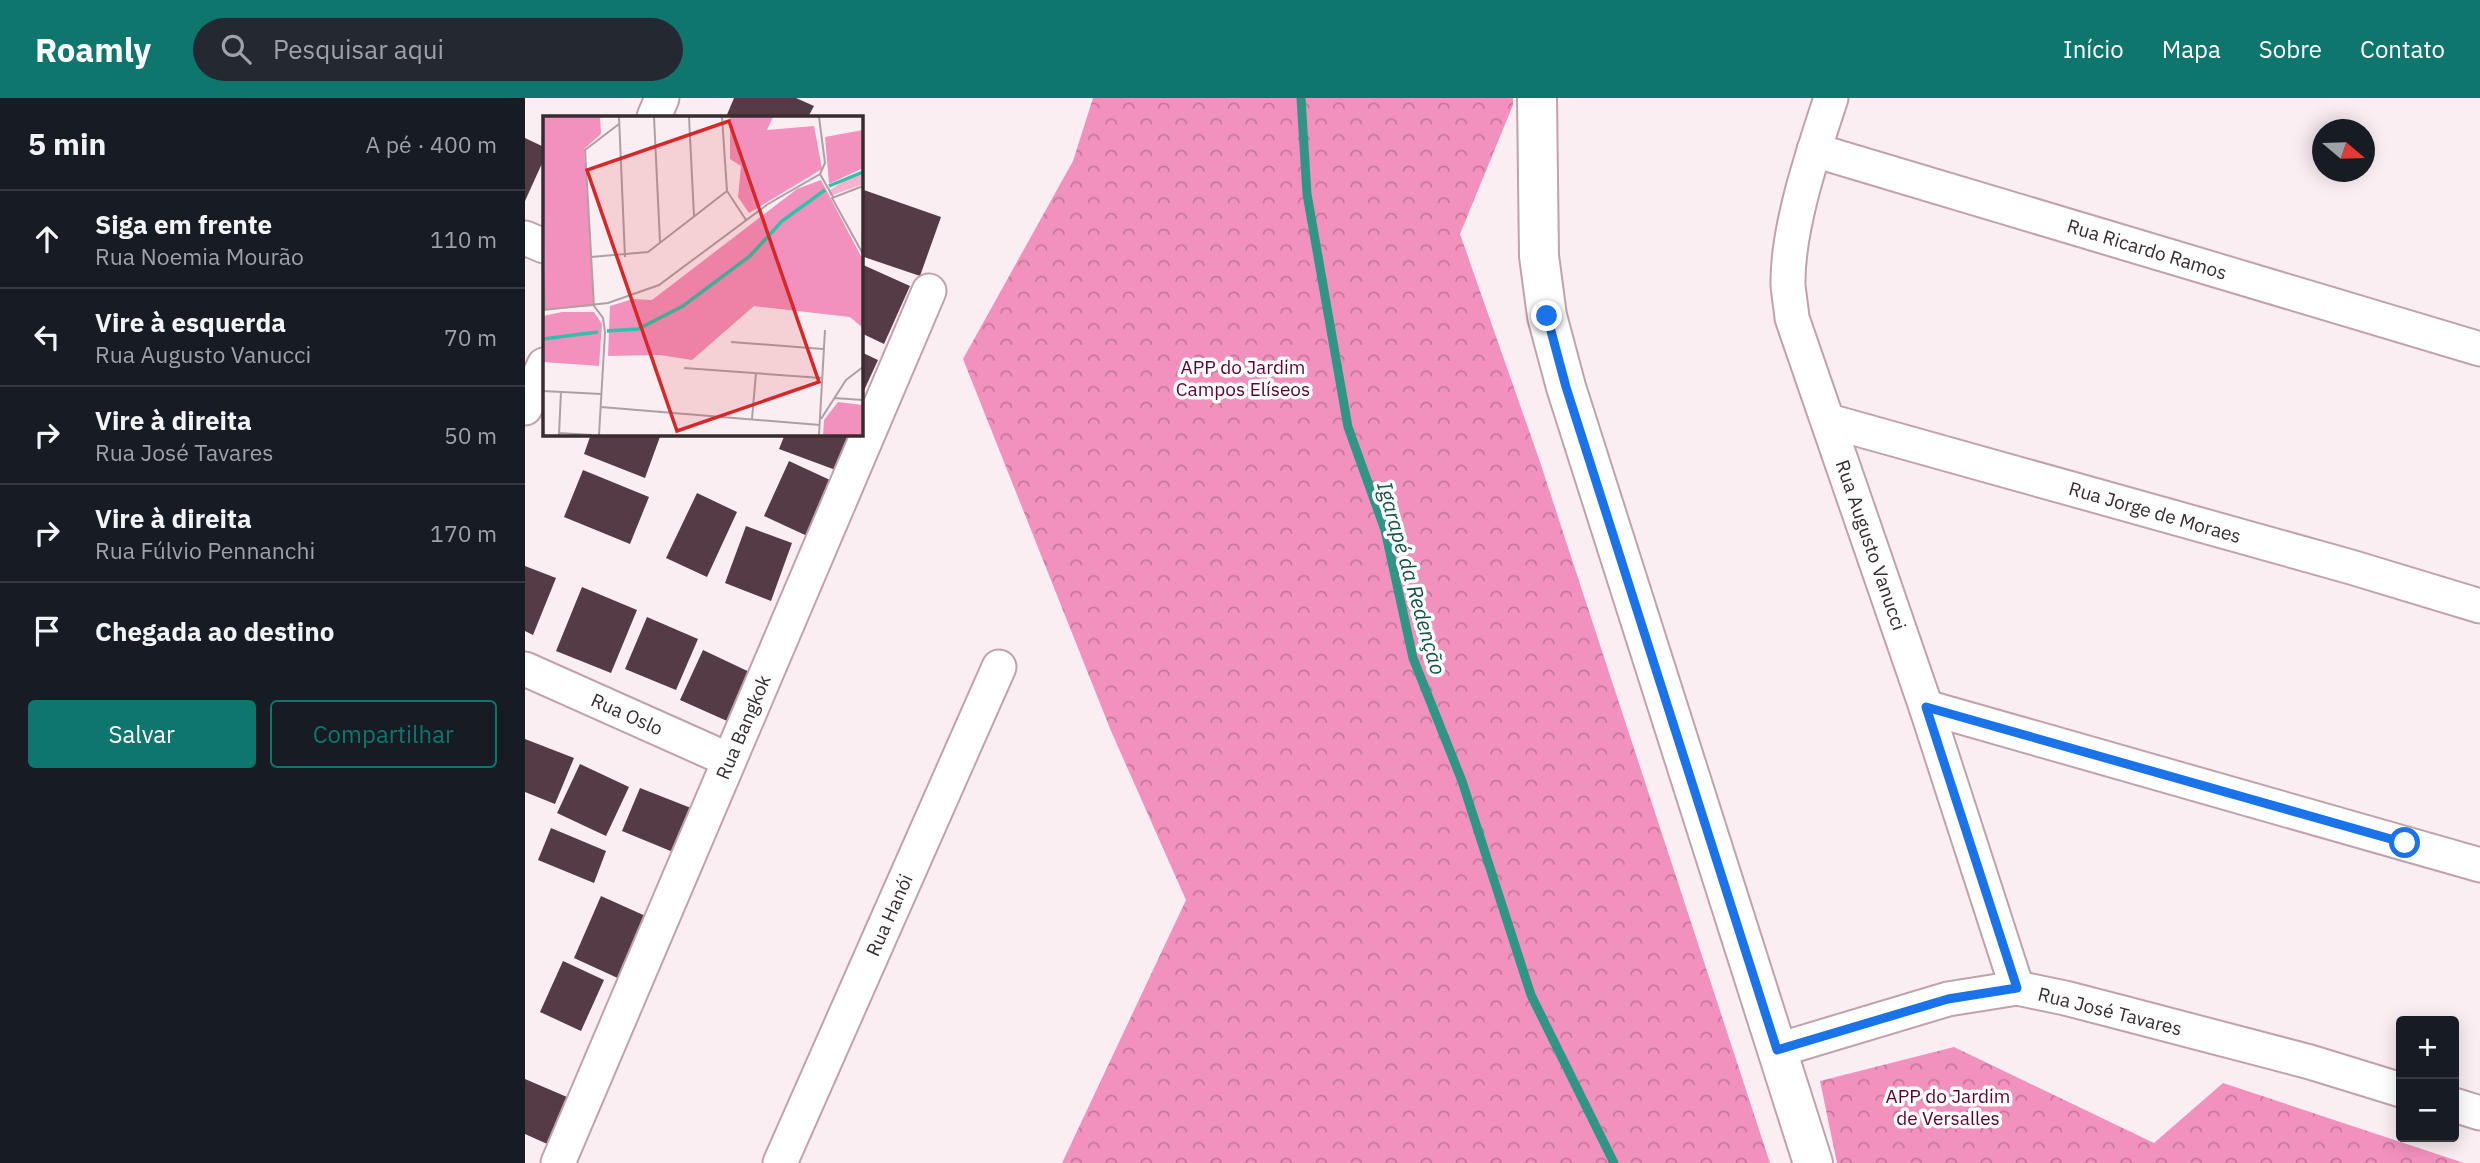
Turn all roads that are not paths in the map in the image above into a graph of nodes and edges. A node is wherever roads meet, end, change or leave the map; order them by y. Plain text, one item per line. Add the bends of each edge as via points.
1 (662, 98) edge
2 (1537, 98) edge
3 (1831, 98) edge
4 (653, 116) edge
5 (1814, 150) junction
6 (525, 238) edge
7 (543, 246) edge
8 (929, 291) dead end
9 (2480, 349) edge
10 (543, 367) edge
11 (525, 408) edge
12 (1829, 421) junction
13 (2480, 606) edge
14 (999, 667) dead end
15 (525, 669) edge
16 (1926, 707) junction
17 (729, 760) junction
18 (2480, 864) edge
19 (2017, 988) junction
20 (1777, 1050) junction
21 (2396, 1088) edge
22 (2459, 1107) edge
23 (2480, 1113) edge
24 (558, 1163) edge
25 (780, 1163) edge
26 (1813, 1163) edge

1 - 4 street
2 - 20 street via 1539,256 1547,316
3 - 5 street, Rua Augusto Vanucci
5 - 9 street, Rua Ricardo Ramos
5 - 12 street, Rua Augusto Vanucci via 1791,244 1788,285 1792,318
6 - 7 street
8 - 17 street, Rua Bangkok
10 - 11 street
12 - 13 street, Rua Jorge de Moraes
12 - 16 street, Rua Augusto Vanucci
14 - 25 street, Rua Hanói
15 - 17 street, Rua Oslo
16 - 18 street
16 - 19 street, Rua Augusto Vanucci
17 - 24 street, Rua Bangkok
19 - 20 street, Rua José Tavares via 1948,999
19 - 21 street, Rua José Tavares via 2310,1062
20 - 26 street
22 - 23 street

